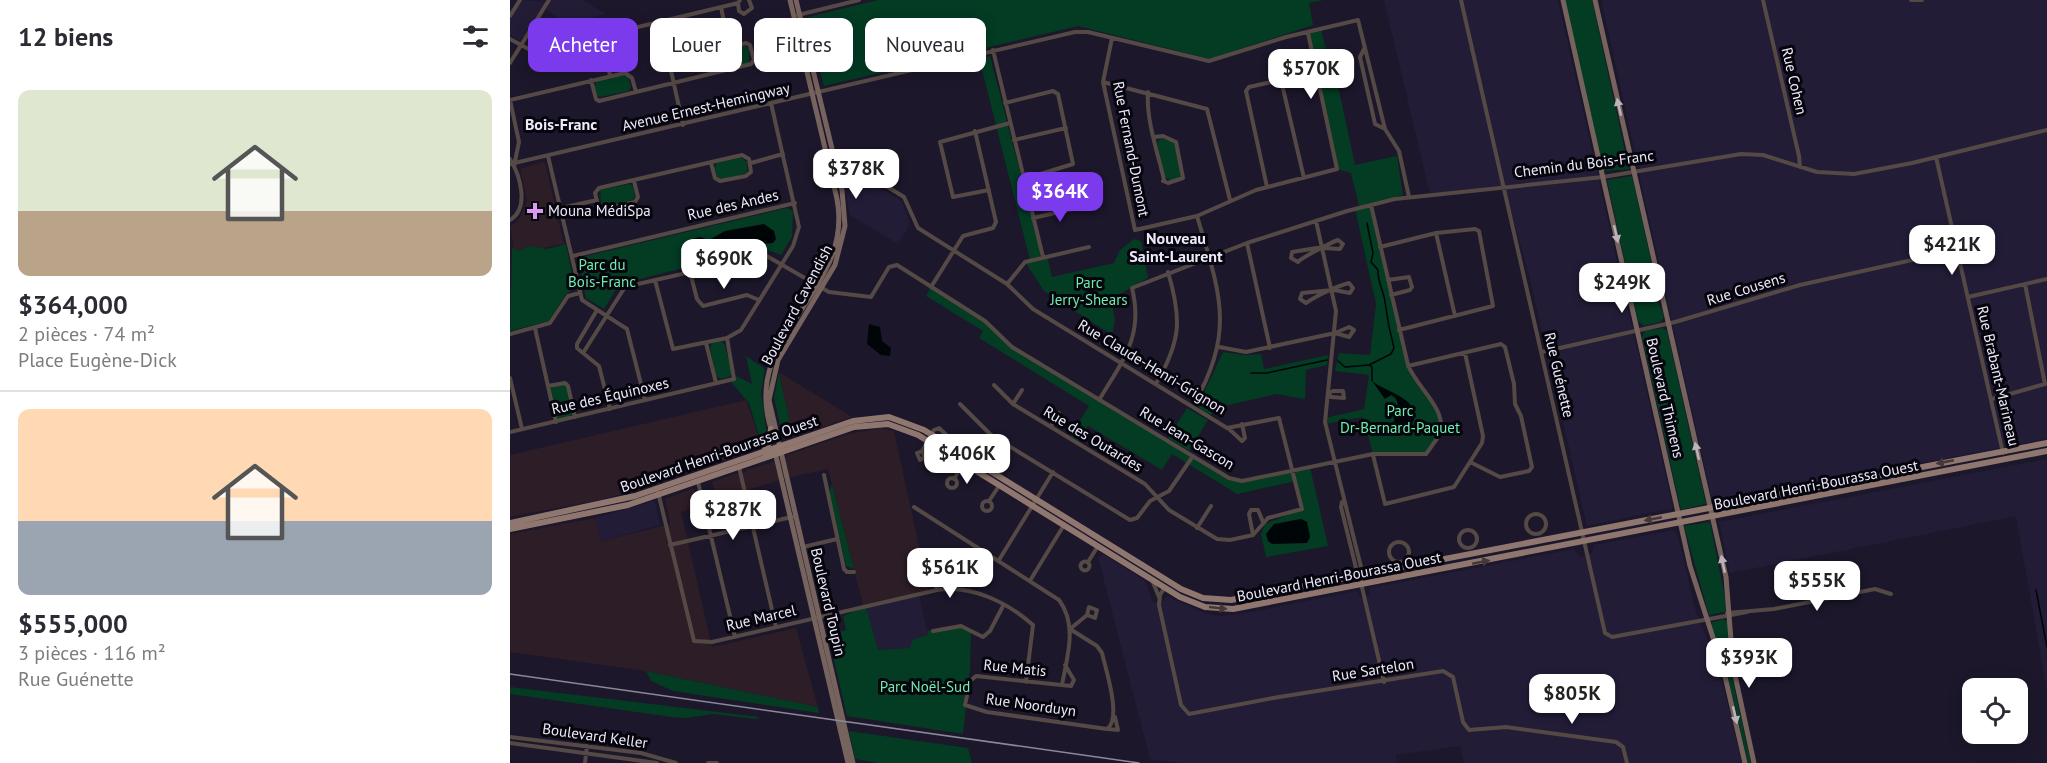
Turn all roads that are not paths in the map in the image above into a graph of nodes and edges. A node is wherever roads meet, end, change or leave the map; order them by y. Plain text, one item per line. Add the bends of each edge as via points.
1 (520, 0) edge
2 (549, 0) edge
3 (749, 0) edge
4 (790, 0) edge
5 (796, 0) edge
6 (859, 0) edge
7 (1461, 0) edge
8 (1563, 0) edge
9 (1595, 0) edge
10 (1763, 0) edge
11 (1911, 0) edge
12 (1922, 0) edge
13 (739, 2) edge
14 (721, 7) junction
15 (796, 15) junction
16 (510, 16) edge
17 (673, 18) edge
18 (723, 18) edge
19 (1308, 33) junction
20 (1112, 38) junction
21 (510, 39) edge
22 (742, 45) edge
23 (521, 46) junction
24 (1365, 47) junction
25 (528, 49) edge
26 (993, 50) junction
27 (510, 63) edge
28 (742, 65) edge
29 (609, 72) edge
30 (672, 72) edge
31 (715, 72) edge
32 (1316, 72) junction
33 (610, 75) junction
34 (591, 80) junction
35 (1281, 80) junction
36 (674, 82) junction
37 (1103, 82) junction
38 (636, 92) junction
39 (1148, 92) junction
40 (815, 93) junction
41 (510, 100) edge
42 (771, 103) junction
43 (1005, 103) junction
44 (1010, 123) junction
45 (683, 124) junction
46 (1066, 128) junction
47 (1385, 129) junction
48 (2047, 130) edge
49 (975, 131) junction
50 (1154, 137) junction
51 (1014, 140) junction
52 (783, 154) junction
53 (548, 156) junction
54 (1936, 157) junction
55 (512, 163) edge
56 (711, 163) junction
57 (751, 163) junction
58 (836, 167) junction
59 (1800, 167) junction
60 (1634, 172) junction
61 (1603, 177) junction
62 (1304, 178) junction
63 (1024, 179) junction
64 (634, 181) junction
65 (1504, 186) junction
66 (1268, 187) junction
67 (989, 190) junction
68 (1409, 197) junction
69 (597, 200) junction
70 (1230, 200) junction
71 (795, 203) junction
72 (1371, 205) junction
73 (1082, 207) dead end
74 (561, 208) junction
75 (1197, 216) junction
76 (1033, 219) junction
77 (510, 220) edge
78 (1316, 221) junction
79 (1436, 233) junction
80 (1247, 243) junction
81 (1089, 247) dead end
82 (1380, 247) junction
83 (1323, 248) junction
84 (954, 250) junction
85 (1957, 250) junction
86 (573, 256) junction
87 (1209, 256) junction
88 (1043, 257) junction
89 (782, 263) junction
90 (690, 272) junction
91 (1168, 272) junction
92 (2047, 279) edge
93 (655, 280) junction
94 (1388, 280) junction
95 (2025, 284) junction
96 (1007, 285) junction
97 (819, 286) junction
98 (931, 287) junction
99 (1334, 290) junction
100 (580, 293) junction
101 (1629, 293) junction
102 (1391, 295) junction
103 (1968, 297) junction
104 (1662, 298) junction
105 (759, 300) junction
106 (597, 310) junction
107 (605, 315) junction
108 (1455, 316) junction
109 (1668, 324) junction
110 (535, 328) junction
111 (1399, 330) junction
112 (1637, 330) junction
113 (1335, 333) junction
114 (510, 334) edge
115 (727, 338) junction
116 (706, 343) junction
117 (1219, 347) junction
118 (1270, 348) junction
119 (583, 352) junction
120 (1541, 352) junction
121 (1465, 353) junction
122 (1121, 363) junction
123 (1408, 366) junction
124 (510, 378) edge
125 (716, 383) junction
126 (1156, 384) junction
127 (994, 385) dead end
128 (548, 386) junction
129 (1022, 390) dead end
130 (1991, 399) junction
131 (645, 400) junction
132 (1099, 400) junction
133 (960, 404) dead end
134 (1013, 404) junction
135 (1193, 406) junction
136 (610, 409) junction
137 (1059, 413) dead end
138 (575, 417) junction
139 (556, 422) junction
140 (1242, 424) junction
141 (1051, 426) junction
142 (1227, 428) junction
143 (522, 429) junction
144 (771, 429) junction
145 (510, 432) edge
146 (930, 437) junction
147 (2047, 443) edge
148 (778, 450) junction
149 (922, 451) dead end
150 (2047, 451) edge
151 (763, 452) junction
152 (2003, 452) junction
153 (1372, 454) junction
154 (1192, 456) junction
155 (2004, 459) junction
156 (967, 460) junction
157 (1333, 462) junction
158 (1470, 462) junction
159 (739, 467) junction
160 (1293, 471) junction
161 (1053, 472) junction
162 (824, 475) dead end
163 (954, 479) dead end
164 (698, 482) junction
165 (999, 485) junction
166 (658, 492) junction
167 (1158, 498) junction
168 (989, 501) dead end
169 (1035, 503) junction
170 (1211, 506) dead end
171 (914, 507) dead end
172 (1710, 508) junction
173 (1678, 514) junction
174 (793, 516) junction
175 (1712, 517) junction
176 (510, 523) edge
177 (1263, 523) junction
178 (1680, 523) junction
179 (752, 525) junction
180 (1064, 525) junction
181 (1197, 528) junction
182 (510, 529) edge
183 (1538, 532) junction
184 (1582, 533) junction
185 (711, 535) junction
186 (1253, 535) junction
187 (837, 539) junction
188 (1540, 541) junction
189 (1584, 542) junction
190 (1100, 543) junction
191 (670, 545) junction
192 (800, 547) junction
193 (1469, 547) junction
194 (1471, 555) junction
195 (923, 557) dead end
196 (999, 560) junction
197 (1088, 562) dead end
198 (1402, 564) junction
199 (854, 572) dead end
200 (1360, 576) junction
201 (1031, 579) junction
202 (1151, 579) junction
203 (1166, 584) junction
204 (1362, 585) junction
205 (937, 590) junction
206 (1891, 594) dead end
207 (1159, 597) junction
208 (1004, 606) junction
209 (1728, 614) junction
210 (1087, 615) dead end
211 (817, 618) junction
212 (1705, 619) junction
213 (776, 627) junction
214 (1070, 629) junction
215 (933, 631) dead end
216 (735, 637) junction
217 (1065, 664) junction
218 (1026, 682) junction
219 (1384, 682) junction
220 (1062, 685) junction
221 (967, 692) joint
222 (1115, 716) junction
223 (1107, 729) junction
224 (510, 737) edge
225 (510, 743) edge
226 (587, 746) junction
227 (848, 751) junction
228 (586, 754) junction
229 (585, 763) edge
230 (657, 763) edge
231 (676, 763) edge
232 (708, 763) edge
233 (717, 763) edge
234 (848, 763) edge
235 (853, 763) edge
236 (1627, 763) edge
237 (1745, 763) edge
238 (1754, 763) edge

1 - 16 street
2 - 23 street
3 - 13 street via 752,8 747,14 740,12
4 - 15 street, Boulevard Cavendish
5 - 15 street, Boulevard Cavendish
6 - 15 street
7 - 65 street, Rue Guénette
8 - 61 street, Boulevard Thimens
60 -> 9 street, Boulevard Thimens
10 - 59 street, Rue Cohen
11 - 12 street
13 - 14 street
14 - 17 street
14 - 18 street
15 - 40 street, Boulevard Cavendish
19 - 20 street, Avenue Ernest-Hemingway via 1209,61
19 - 24 street, Avenue Ernest-Hemingway via 1358,20
19 - 32 street
20 - 26 street, Avenue Ernest-Hemingway via 1075,32
20 - 37 street, Rue Fernand-Dumont
21 - 23 street
22 - 28 street via 748,44 753,62
23 - 25 street
23 - 27 street
24 - 47 street
24 - 47 street via 1359,57 1375,124
26 - 40 street, Avenue Ernest-Hemingway
26 - 43 street
29 - 33 street
30 - 36 street
31 - 36 street
32 - 35 street
32 - 62 street via 1337,166 1335,172
33 - 34 street
33 - 38 street via 629,74
34 - 38 street via 599,101
34 - 41 street
35 - 62 street
35 - 66 street via 1246,91
36 - 38 street
36 - 45 street
37 - 39 street
37 - 75 street, Rue Fernand-Dumont via 1135,230
39 - 50 street
39 - 70 street via 1208,109
40 - 42 street, Avenue Ernest-Hemingway
40 - 58 street, Boulevard Cavendish
40 - 97 street, Boulevard Cavendish via 839,219 834,252
41 - 55 street via 519,138
42 - 45 street, Avenue Ernest-Hemingway
42 - 52 street
43 - 44 street
43 - 46 street via 1056,92
44 - 49 street
44 - 51 street
45 - 53 street, Avenue Ernest-Hemingway
46 - 51 street
46 - 63 street via 1074,162 1071,167
47 - 68 street via 1399,151
48 - 54 street, Chemin du Bois-Franc
49 - 67 street
49 - 67 street via 939,142 948,184 957,198
50 - 50 street via 1176,141 1183,178 1163,181
51 - 63 street
52 - 57 street
52 - 71 street
53 - 55 street, Avenue Ernest-Hemingway
53 - 74 street
54 - 59 street, Chemin du Bois-Franc via 1854,174
54 - 85 street, Rue Brabant-Marineau
55 - 77 street via 522,202
56 - 57 street via 742,154
56 - 57 street via 715,178 720,181 749,174
56 - 64 street
58 - 84 street, Rue Claude-Henri-Grignon via 856,168 904,197 918,228
58 - 97 street, Boulevard Cavendish via 845,208 845,233 837,259
59 - 60 street, Chemin du Bois-Franc via 1744,153
60 - 61 street, Chemin du Bois-Franc
60 - 104 street, Boulevard Thimens
61 - 65 street, Chemin du Bois-Franc
61 -> 101 street, Boulevard Thimens
62 - 66 street
63 - 76 street
64 - 69 street via 598,189
64 - 69 street via 638,197 635,202 602,209
65 - 68 street, Chemin du Bois-Franc
65 - 120 street, Rue Guénette
66 - 70 street
67 - 84 street via 995,226 963,236
68 - 72 street, Chemin du Bois-Franc
69 - 74 street
70 - 75 street
71 - 86 street, Rue des Andes
71 - 89 street via 797,237
72 - 78 street, Chemin du Bois-Franc
72 - 82 street, Rue Jean-Gascon
73 - 76 street
74 - 86 street
75 - 87 street
76 - 88 street
78 - 80 street, Chemin du Bois-Franc
78 - 83 street
79 - 82 street
79 - 108 street
79 - 108 street via 1479,231 1493,306
80 - 87 street, Chemin du Bois-Franc
80 - 118 street
81 - 88 street
82 - 94 street, Rue Jean-Gascon
83 - 83 street via 1340,249 1343,243 1338,240
83 - 83 street via 1295,251 1291,258 1298,262
83 - 99 street
84 - 96 street, Rue Claude-Henri-Grignon
84 - 98 street
85 - 103 street, Rue Brabant-Marineau
85 - 109 street, Rue Cousens via 1800,285
86 - 100 street
87 - 91 street, Chemin du Bois-Franc
87 - 117 street via 1221,305
88 - 96 street via 1022,264
89 - 90 street via 765,255
89 - 97 street
89 - 105 street
90 - 93 street
90 - 105 street via 697,299 703,306 747,295
91 - 122 street, Chemin du Bois-Franc via 1132,288 1137,322
91 - 126 street via 1178,302 1178,335
92 - 95 street
93 - 107 street via 622,289
93 - 116 street via 673,349
94 - 102 street, Rue Jean-Gascon
94 - 102 street via 1410,278 1412,289
95 - 103 street
95 - 130 street via 2045,384
96 - 122 street, Rue Claude-Henri-Grignon via 1033,309
97 - 98 street, Rue Jean-Gascon via 839,294 871,297 893,265
97 - 144 street, Boulevard Cavendish via 779,345 768,369 764,396
97 - 148 street, Boulevard Cavendish via 772,376 770,406
98 - 132 street, Rue Jean-Gascon via 985,321 1012,347
99 - 99 street via 1350,293 1353,288 1348,283
99 - 99 street via 1302,293 1300,299 1306,303
99 - 113 street
100 - 106 street via 585,303
100 - 110 street via 568,296 550,323
101 - 104 street via 1651,289
101 - 112 street, Boulevard Thimens
102 - 111 street, Rue Jean-Gascon
103 - 130 street, Rue Brabant-Marineau
104 - 109 street, Boulevard Thimens
105 - 115 street via 739,333
106 - 107 street
106 - 119 street via 577,344
107 - 119 street
107 - 131 street via 627,328
108 - 111 street
109 - 112 street, Rue Cousens
172 -> 109 street, Boulevard Thimens
110 - 114 street
110 - 128 street
111 - 123 street, Rue Jean-Gascon
112 - 120 street, Rue Cousens
112 - 173 street, Boulevard Thimens
113 - 118 street
113 - 157 street via 1325,422
115 - 116 street
115 - 125 street via 734,378
116 - 125 street
117 - 118 street via 1246,352
117 - 135 street via 1208,381
119 - 136 street via 599,366
120 - 184 street, Rue Guénette
121 - 123 street
121 - 158 street via 1484,436
121 - 158 street via 1505,346 1532,467 1500,477
122 - 126 street, Rue Claude-Henri-Grignon
122 - 132 street
123 - 153 street, Rue Jean-Gascon via 1438,411 1441,433 1426,454
124 - 143 street
125 - 131 street, Rue des Équinoxes
126 - 135 street, Rue Claude-Henri-Grignon
127 - 134 street, Rue des Outardes
128 - 138 street via 568,386
128 - 139 street
129 - 134 street
130 - 152 street, Rue Brabant-Marineau
131 - 136 street, Rue des Équinoxes
132 - 154 street, Rue Jean-Gascon
133 - 161 street via 987,433
134 - 141 street, Rue des Outardes
135 - 142 street, Rue Claude-Henri-Grignon
136 - 138 street, Rue des Équinoxes
137 - 141 street
138 - 139 street, Rue des Équinoxes
139 - 143 street, Rue des Équinoxes
140 - 142 street, Rue Claude-Henri-Grignon
140 - 142 street via 1242,441
140 - 160 street, Rue Claude-Henri-Grignon via 1279,418
141 - 167 street, Rue des Outardes via 1145,484
143 - 145 street, Rue des Équinoxes
144 - 148 street, Boulevard Cavendish
144 - 151 main road via 769,444
146 - 148 main road, Boulevard Henri-Bourassa Ouest via 902,420 873,417
146 - 149 street
146 - 156 main road, Boulevard Henri-Bourassa Ouest
147 - 152 main road, Boulevard Henri-Bourassa Ouest
148 - 151 main road, Boulevard Henri-Bourassa Ouest
148 - 159 main road, Boulevard Henri-Bourassa Ouest
148 - 174 street, Boulevard Toupin
150 - 155 main road, Boulevard Henri-Bourassa Ouest
151 - 166 main road, Boulevard Henri-Bourassa Ouest
152 - 155 street, Rue Brabant-Marineau
152 -> 172 main road, Boulevard Henri-Bourassa Ouest
153 - 157 street, Rue Jean-Gascon
153 - 158 street via 1383,501 1389,504 1452,489
154 - 160 street, Rue Jean-Gascon via 1235,481
154 - 167 street via 1176,483
155 - 175 main road, Boulevard Henri-Bourassa Ouest
156 - 163 street
156 - 165 main road, Boulevard Henri-Bourassa Ouest
156 - 169 main road, Boulevard Henri-Bourassa Ouest
157 - 160 street, Rue Jean-Gascon
157 - 200 street
159 - 164 main road, Boulevard Henri-Bourassa Ouest
159 - 179 street
160 - 177 street via 1302,509 1268,518
161 - 167 street via 1130,520
161 - 169 street
162 - 187 street
164 - 166 main road, Boulevard Henri-Bourassa Ouest
164 - 185 street
165 - 168 street
165 - 169 main road, Boulevard Henri-Bourassa Ouest
166 - 176 main road, Boulevard Henri-Bourassa Ouest
166 - 182 main road, Boulevard Henri-Bourassa Ouest via 604,511
166 - 191 street
167 - 181 street, Rue des Outardes
169 - 180 main road, Boulevard Henri-Bourassa Ouest
169 - 190 main road, Boulevard Henri-Bourassa Ouest
169 - 196 street
170 - 181 street
171 - 196 street
172 - 173 main road, Boulevard Henri-Bourassa Ouest
172 - 175 street, Boulevard Thimens
173 - 178 street, Boulevard Thimens
173 -> 184 main road, Boulevard Henri-Bourassa Ouest
174 - 179 street
174 - 192 street, Boulevard Toupin
175 - 178 main road, Boulevard Henri-Bourassa Ouest
209 -> 175 street, Boulevard Thimens via 1726,577
177 - 186 street
177 - 186 street via 1258,510 1251,510
178 - 189 main road, Boulevard Henri-Bourassa Ouest
178 - 212 street, Boulevard Thimens
179 - 185 street
179 - 213 street
180 - 190 main road, Boulevard Henri-Bourassa Ouest
180 - 201 street
181 - 186 street, Rue des Outardes via 1223,540
183 - 183 street via 1545,528 1546,521 1541,516 1530,517 1526,528
183 - 188 street
184 - 188 main road, Boulevard Henri-Bourassa Ouest
184 - 189 street, Rue Guénette
185 - 191 street
185 - 216 street
187 - 192 street
187 - 199 street via 845,571
188 - 194 main road, Boulevard Henri-Bourassa Ouest
204 -> 189 main road, Boulevard Henri-Bourassa Ouest
189 - 212 street, Rue Guénette via 1607,637
190 - 197 street
190 - 202 main road, Boulevard Henri-Bourassa Ouest
190 - 203 main road, Boulevard Henri-Bourassa Ouest
191 - 216 street, Rue Marcel via 692,638 712,642
192 - 211 street, Boulevard Toupin
193 - 193 street, Boulevard Henri-Bourassa Ouest via 1479,540 1473,531 1463,532 1458,538 1462,546
193 - 194 street, Boulevard Henri-Bourassa Ouest
194 - 198 main road, Boulevard Henri-Bourassa Ouest
195 - 205 street via 930,562
196 - 201 street
198 - 198 street, Boulevard Henri-Bourassa Ouest via 1409,552 1401,542 1388,551 1391,558
198 - 200 main road, Boulevard Henri-Bourassa Ouest
200 - 203 main road, Boulevard Henri-Bourassa Ouest via 1231,600 1195,595
200 - 204 street
201 - 214 street via 1064,606
202 - 203 main road, Boulevard Henri-Bourassa Ouest
202 - 207 street, Rue Sartelon
203 -> 204 main road, Boulevard Henri-Bourassa Ouest via 1197,604 1230,610
203 - 207 street
204 - 219 street
205 - 208 street, Rue Marcel via 974,590
205 - 211 street, Rue Marcel
206 - 209 street, Rue Guénette via 1875,589
207 - 219 street, Rue Sartelon via 1181,705 1189,714 1274,697
208 - 215 street via 983,637 961,627
208 - 218 street, Rue Marcel via 1033,625
209 - 212 street, Rue Guénette
209 - 238 street, Boulevard Thimens via 1733,669
210 - 214 street
211 - 213 street, Rue Marcel
211 - 227 street, Boulevard Toupin
212 -> 237 street, Boulevard Thimens via 1726,678
213 - 216 street, Rue Marcel
214 - 217 street
214 - 222 street via 1100,649
217 - 220 street
217 - 220 street, Rue Matis via 1074,680 1071,686
218 - 220 street, Rue Matis
218 - 221 street, Rue Matis via 976,676
219 - 236 street, Rue Sartelon via 1446,672 1453,678 1468,730 1506,727 1616,742 1623,747
221 - 223 street, Rue Noorduyn via 968,707
222 - 223 street
222 - 223 street via 1119,729
224 - 226 street, Boulevard Keller
225 - 228 street, Boulevard Keller
226 - 228 street
226 - 231 street, Boulevard Keller via 641,753
227 - 234 street, Boulevard Toupin
227 - 235 street, Boulevard Toupin
228 - 229 street
228 - 230 street, Boulevard Keller
232 - 233 street

